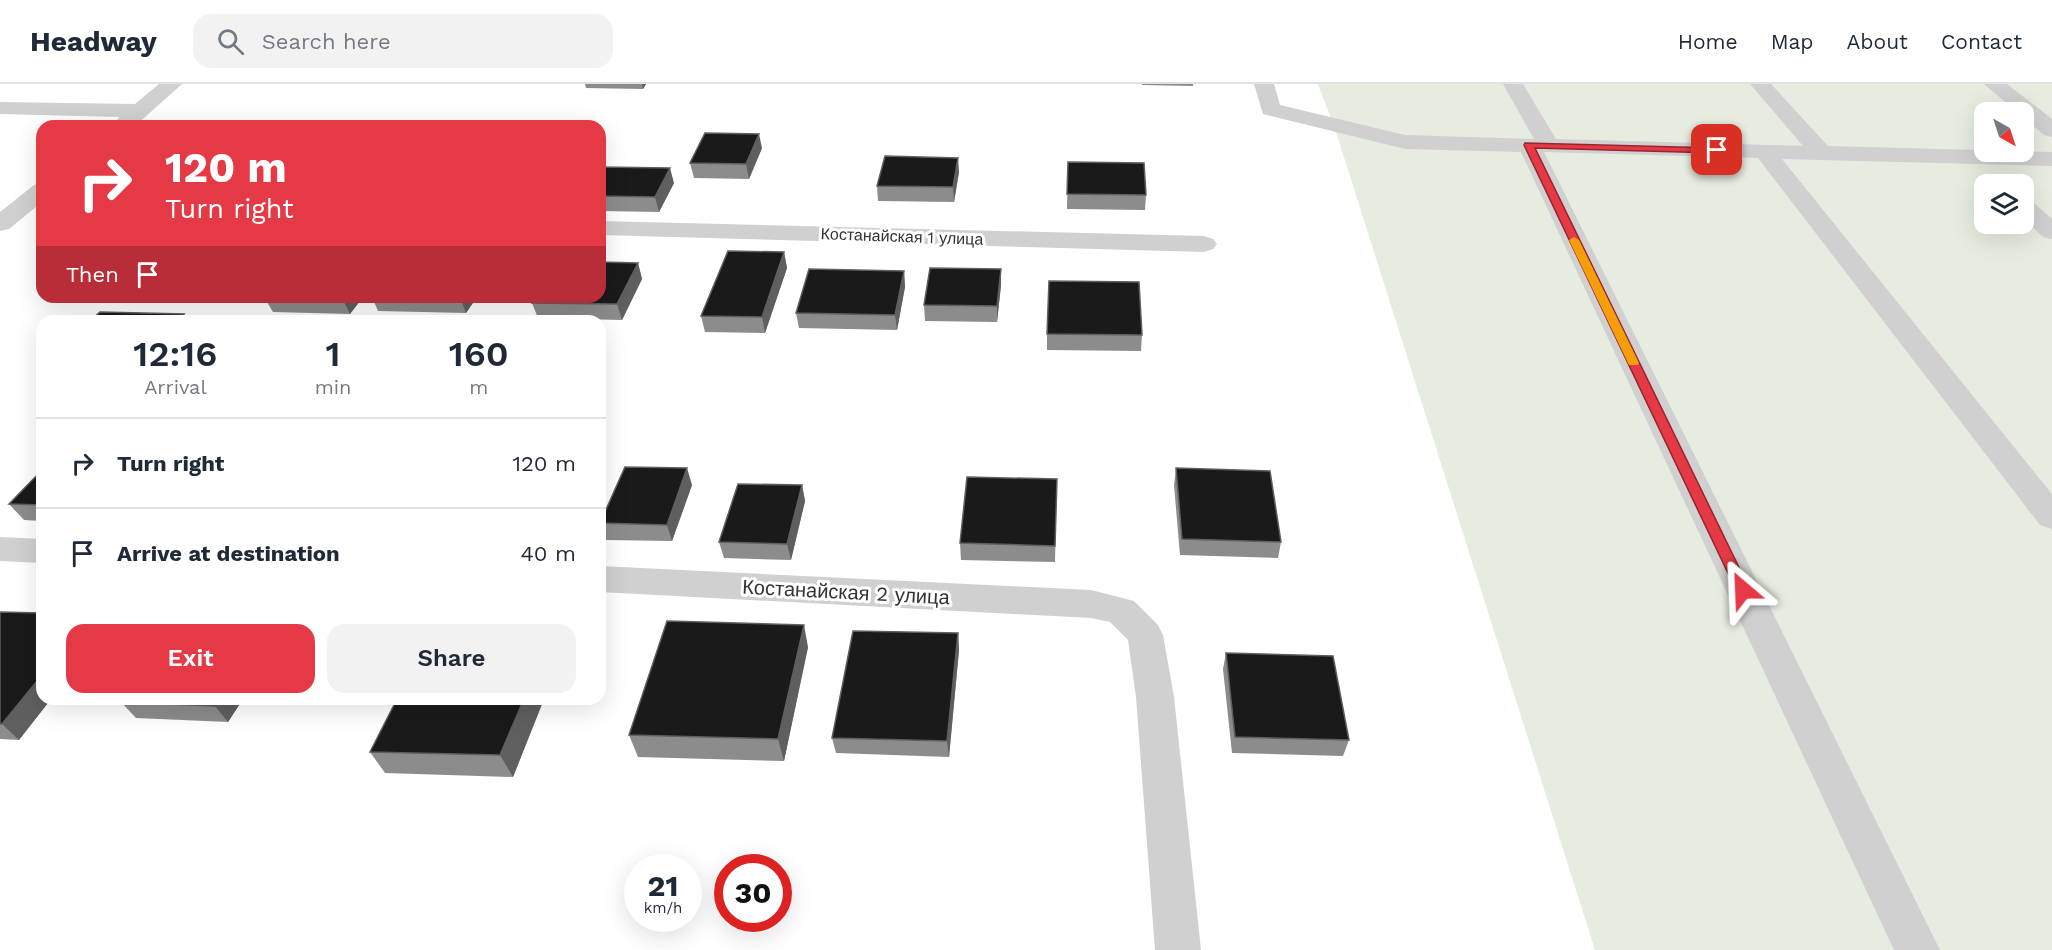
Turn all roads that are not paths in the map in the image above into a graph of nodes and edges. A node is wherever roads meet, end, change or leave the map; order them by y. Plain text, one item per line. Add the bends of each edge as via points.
1 (172, 84) edge
2 (1264, 84) edge
3 (1513, 84) edge
4 (1760, 84) edge
5 (1994, 84) edge
6 (0, 108) edge
7 (140, 111) junction
8 (129, 120) edge
9 (2052, 130) edge
10 (1539, 146) junction
11 (1765, 152) junction
12 (1822, 153) junction
13 (1967, 157) junction
14 (2052, 159) edge
15 (1986, 174) edge
16 (36, 195) edge
17 (36, 214) edge
18 (2034, 216) edge
19 (7, 218) edge
20 (606, 228) edge
21 (2052, 232) edge
22 (1204, 244) dead end
23 (2052, 518) edge
24 (0, 549) edge
25 (36, 551) edge
26 (606, 579) edge
27 (1178, 950) edge
28 (1917, 950) edge

1 - 7 street
2 - 10 street via 1271,109 1405,142
3 - 10 street
4 - 12 street
5 - 9 street
6 - 7 street
7 - 8 street
10 - 11 street
10 - 28 street
11 - 12 street
11 - 23 street
12 - 13 street
13 - 14 street
13 - 15 street
16 - 19 street
17 - 19 street
18 - 21 street
20 - 22 street, Костанайская 1 улица
24 - 25 street
26 - 27 street, Костанайская 2 улица via 1091,604 1121,611 1145,635 1155,697

